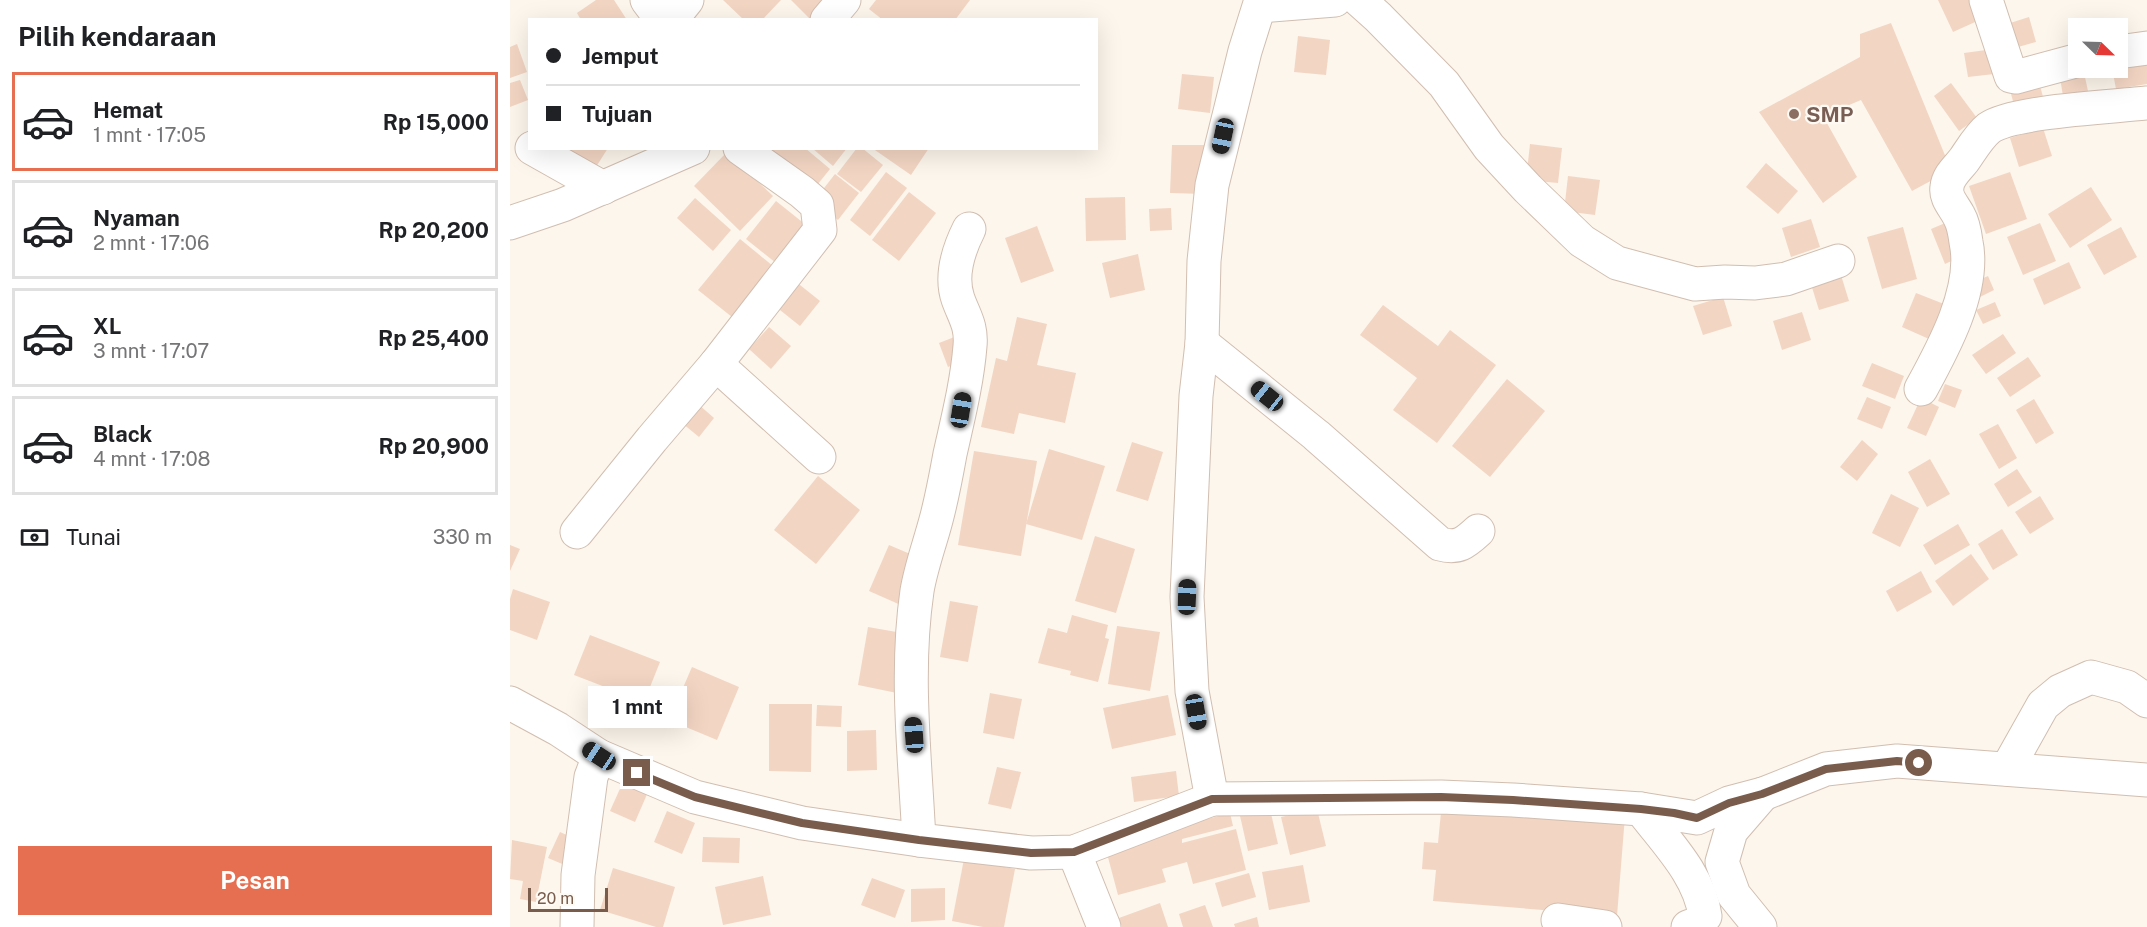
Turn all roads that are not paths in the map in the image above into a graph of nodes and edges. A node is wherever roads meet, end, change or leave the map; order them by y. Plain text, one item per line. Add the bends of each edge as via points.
1 (647, 0) edge
2 (687, 0) edge
3 (844, 0) edge
4 (1335, 0) edge
5 (1359, 0) edge
6 (1986, 0) edge
7 (1261, 3) edge
8 (660, 18) edge
9 (673, 18) edge
10 (829, 18) edge
11 (2147, 48) edge
12 (2128, 51) edge
13 (2068, 63) edge
14 (2147, 104) edge
15 (510, 136) edge
16 (528, 146) edge
17 (535, 150) edge
18 (688, 150) edge
19 (743, 150) edge
20 (603, 188) junction
21 (510, 223) edge
22 (969, 229) dead end
23 (1838, 261) dead end
24 (1202, 343) junction
25 (716, 364) junction
26 (1921, 389) dead end
27 (819, 457) dead end
28 (1478, 531) dead end
29 (577, 532) dead end
30 (2147, 701) edge
31 (510, 703) edge
32 (599, 756) junction
33 (2007, 770) junction
34 (2147, 780) edge
35 (1762, 794) junction
36 (1212, 799) junction
37 (1641, 809) junction
38 (919, 840) junction
39 (1074, 852) junction
40 (1558, 920) dead end
41 (577, 927) edge
42 (1104, 927) edge
43 (1605, 927) edge
44 (1688, 927) edge
45 (1760, 927) edge

1 - 8 street
2 - 9 street
3 - 10 street
4 - 7 street
5 - 23 street via 1444,84 1489,147 1528,189 1582,241 1617,263 1695,284 1755,284
6 - 13 street via 2011,76
7 - 24 street via 1212,185 1204,261
11 - 12 street
14 - 26 street via 2014,117 1989,128 1950,176 1946,188 1967,245 1963,295 1943,349
15 - 16 street
17 - 20 street
18 - 20 street
19 - 25 street via 817,205 820,230
20 - 21 street
22 - 38 street via 960,246 956,274 957,297 969,322 967,370 937,518 917,588 912,634 910,677
24 - 28 street via 1316,435 1440,544 1450,547 1465,543
24 - 36 street via 1195,407 1187,597 1192,691
25 - 27 street
25 - 29 street
30 - 33 street via 2127,687 2091,677 2060,691 2043,705
31 - 32 street
32 - 38 street via 695,797 802,823
32 - 41 street via 589,788 578,875
33 - 34 street
33 - 35 street via 1897,761 1826,769
35 - 37 street via 1697,818
35 - 45 street via 1731,831 1722,862 1734,895
36 - 37 street via 1441,797
36 - 39 street
37 - 44 street via 1686,868 1703,900 1705,916
38 - 39 street via 1031,853
39 - 42 street
40 - 43 street

